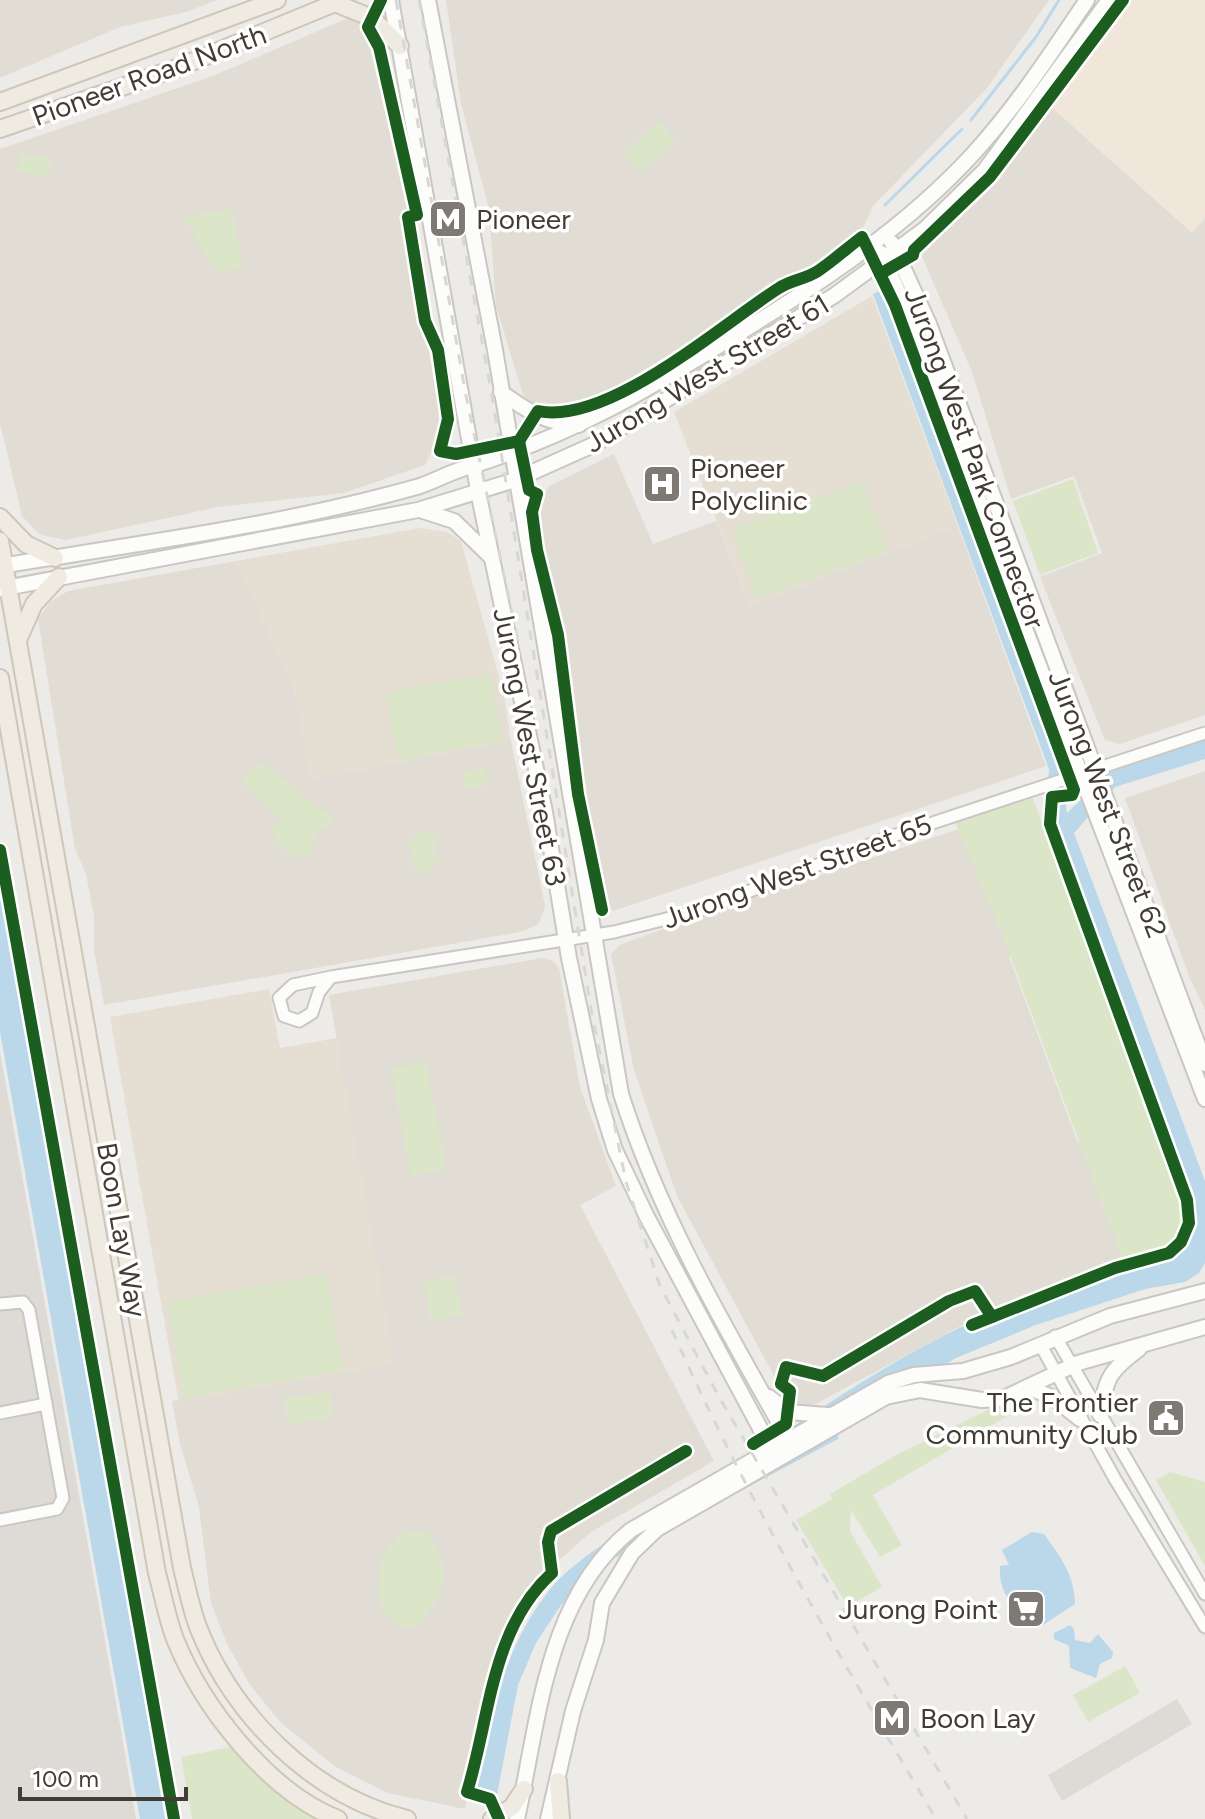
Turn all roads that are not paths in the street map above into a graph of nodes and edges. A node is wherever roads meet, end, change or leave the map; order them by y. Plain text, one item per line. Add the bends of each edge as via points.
1 (277, 0) edge
2 (391, 0) edge
3 (428, 0) edge
4 (1087, 0) edge
5 (1109, 0) edge
6 (339, 2) edge
7 (400, 46) junction
8 (0, 102) edge
9 (0, 129) edge
10 (879, 238) junction
11 (891, 254) junction
12 (501, 392) junction
13 (584, 425) junction
14 (511, 454) junction
15 (475, 466) junction
16 (515, 480) junction
17 (480, 493) junction
18 (418, 510) junction
19 (0, 517) edge
20 (0, 541) edge
21 (55, 558) junction
22 (493, 561) junction
23 (2, 566) edge
24 (59, 577) junction
25 (4, 588) edge
26 (17, 641) junction
27 (0, 678) edge
28 (1205, 733) edge
29 (1089, 770) junction
30 (592, 935) junction
31 (566, 940) junction
32 (331, 977) junction
33 (1205, 1064) edge
34 (1205, 1099) edge
35 (1203, 1291) edge
36 (0, 1304) edge
37 (1205, 1327) edge
38 (1055, 1336) junction
39 (1149, 1342) junction
40 (1040, 1344) junction
41 (1072, 1366) junction
42 (1056, 1374) junction
43 (758, 1386) junction
44 (1027, 1387) junction
45 (46, 1404) junction
46 (0, 1413) edge
47 (829, 1415) junction
48 (1100, 1415) junction
49 (1080, 1419) junction
50 (791, 1444) junction
51 (774, 1453) junction
52 (0, 1520) edge
53 (1205, 1594) edge
54 (1205, 1627) edge
55 (558, 1781) junction
56 (524, 1789) junction
57 (338, 1819) edge
58 (407, 1819) edge
59 (492, 1819) edge
60 (517, 1819) edge
61 (548, 1819) edge
62 (561, 1819) edge

1 - 8 main road, Pioneer Road North
2 - 7 street, Jurong West Street 63
3 - 12 street, Jurong West Street 63
4 - 10 street, Jurong West Street 61 via 985,140
5 - 11 street, Jurong West Street 61 via 985,170 925,229
6 - 7 main road via 372,18
6 - 9 main road, Pioneer Road North via 177,68
7 - 15 street, Jurong West Street 63
10 - 11 street, Jurong West Street 62
10 - 13 street, Jurong West Street 61 via 820,285 663,383
11 - 16 street, Jurong West Street 61 via 626,427
11 - 29 street, Jurong West Street 62 via 1011,592
12 - 13 street via 534,417
12 - 14 street, Jurong West Street 63
13 - 14 street, Jurong West Street 61
14 - 15 street, Jurong West Street 61
14 - 16 street, Jurong West Street 63
15 - 17 street, Jurong West Street 63
15 - 21 street, Jurong West Street 61 via 367,499
16 - 17 street, Jurong West Street 61
16 - 30 street, Jurong West Street 63
17 - 18 street, Jurong West Street 61
17 - 22 street, Jurong West Street 63
18 - 22 street via 454,521
18 - 24 street, Jurong West Street 61
19 - 21 main road via 26,544
20 - 23 main road, Boon Lay Way
21 - 23 street, Jurong West Street 61
22 - 31 street, Jurong West Street 63
23 - 25 main road, Boon Lay Way
24 - 25 street, Jurong West Street 61
24 - 26 main road via 34,604
25 - 26 main road, Boon Lay Way
26 - 58 main road, Boon Lay Way via 182,1568 198,1626 248,1712 285,1752 332,1789
27 - 57 main road, Boon Lay Way via 157,1573 174,1637 197,1685 229,1731 268,1774
28 - 29 street, Jurong West Street 65
29 - 30 street, Jurong West Street 65 via 870,844 698,911
29 - 33 street, Jurong West Street 62
29 - 34 street, Jurong West Street 62
30 - 31 street, Jurong West Street 65
30 - 43 street, Jurong West Street 63 via 621,1094 640,1156
31 - 32 street, Jurong West Street 65
31 - 51 street, Jurong West Street 63 via 587,1050 615,1150
32 - 32 street, Jurong West Street 65 via 306,1018 284,1016 279,998 285,989
35 - 38 street
36 - 45 street via 27,1305
37 - 39 street
38 - 40 street
38 - 41 street
39 - 41 street
39 - 48 street via 1116,1364
40 - 42 street
40 - 47 street via 963,1371 888,1383
41 - 42 street
41 - 48 street
42 - 44 street
42 - 49 street
43 - 47 street via 788,1412
43 - 50 street, Jurong West Street 63
44 - 49 street via 1052,1397
44 - 50 street via 1002,1399 920,1390 886,1397
45 - 46 street
45 - 52 street via 62,1505
47 - 50 street
48 - 53 street
49 - 54 street
50 - 51 street
51 - 55 street via 657,1529 621,1567 602,1603
51 - 56 street via 631,1530 597,1562 577,1592 554,1654
55 - 61 street
55 - 62 main road
56 - 59 main road via 512,1807
56 - 60 street

